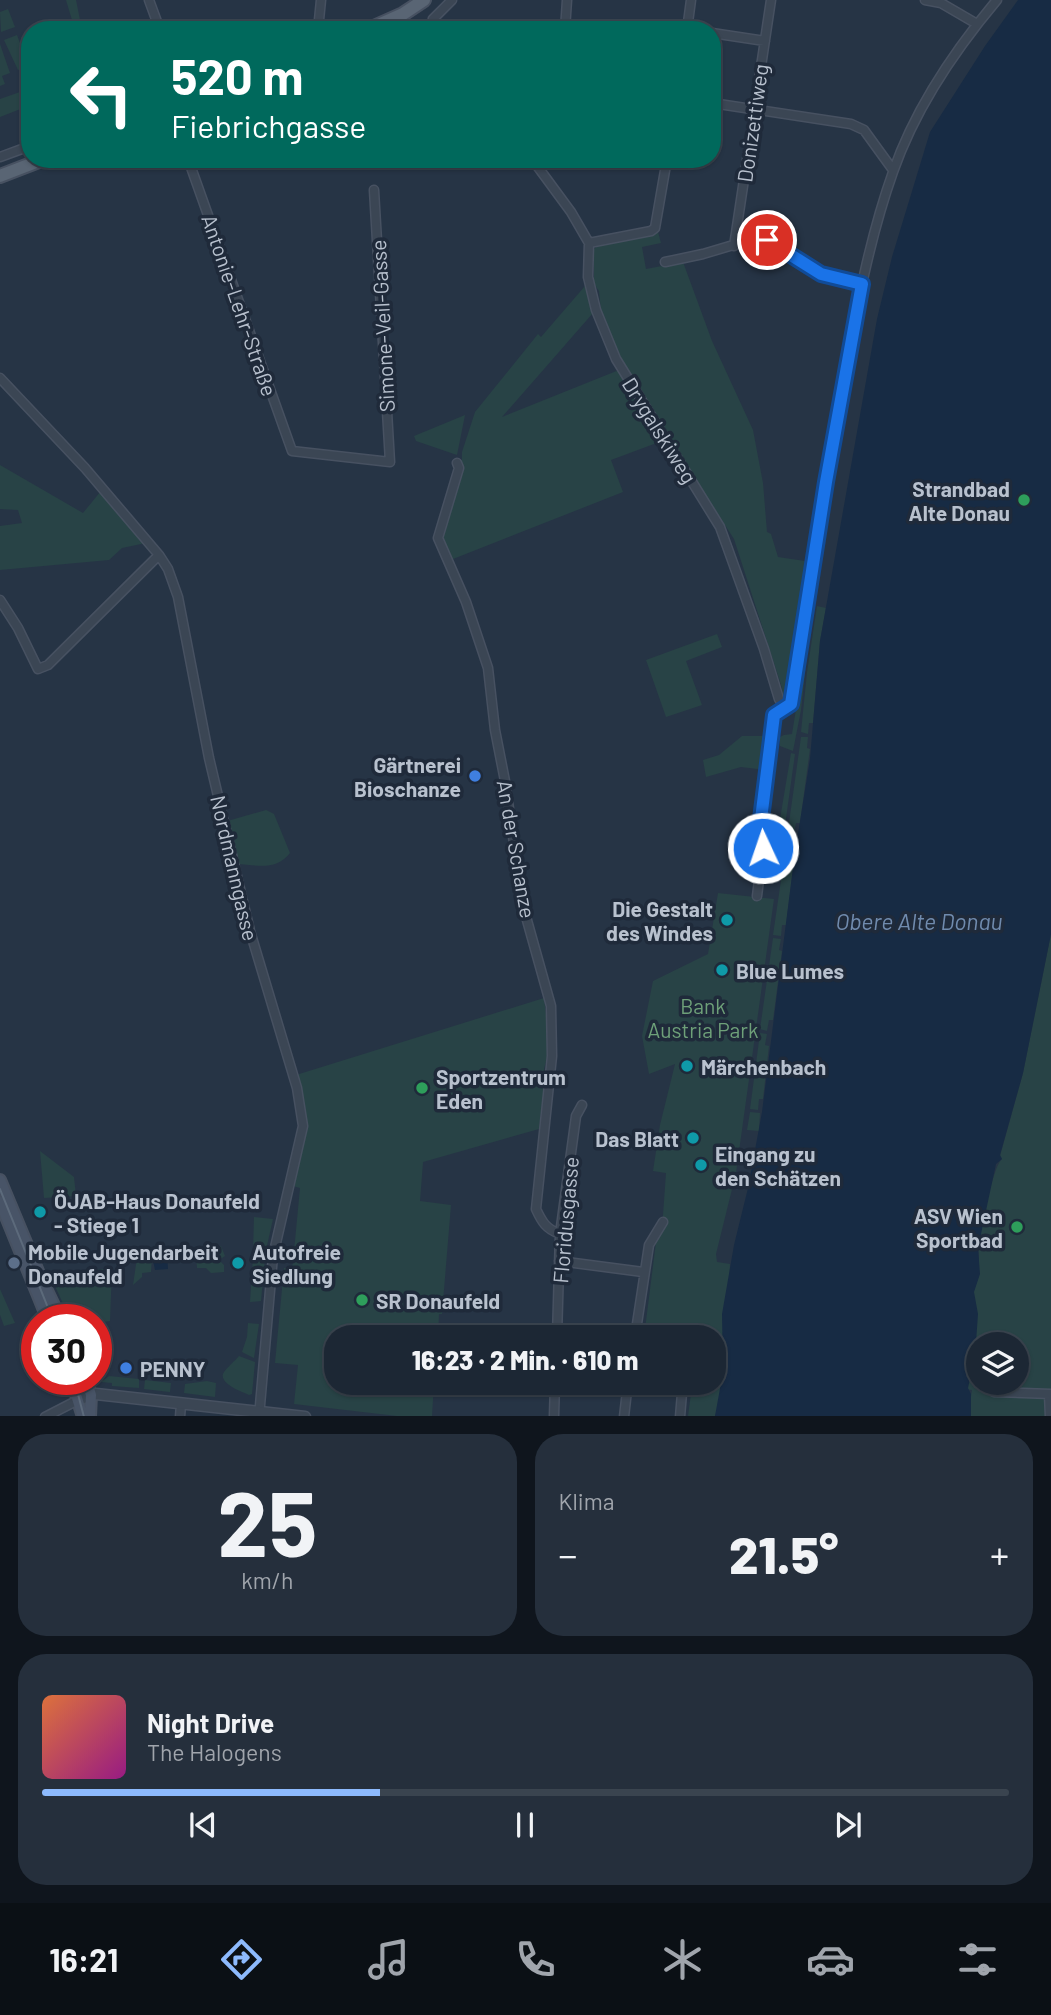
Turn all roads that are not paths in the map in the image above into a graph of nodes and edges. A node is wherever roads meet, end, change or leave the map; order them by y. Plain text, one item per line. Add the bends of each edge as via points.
1 (149, 0) edge
2 (321, 0) edge
3 (452, 0) edge
4 (567, 0) edge
5 (691, 0) edge
6 (771, 0) edge
7 (925, 0) edge
8 (998, 0) edge
9 (426, 1) edge
10 (941, 1) edge
11 (157, 21) edge
12 (319, 21) edge
13 (387, 21) edge
14 (402, 21) edge
15 (434, 21) edge
16 (566, 21) edge
17 (688, 21) edge
18 (977, 24) junction
19 (721, 34) edge
20 (765, 41) junction
21 (721, 104) edge
22 (754, 109) junction
23 (21, 149) edge
24 (0, 157) edge
25 (21, 160) edge
26 (0, 168) edge
27 (21, 168) edge
28 (191, 168) edge
29 (538, 168) edge
30 (665, 168) edge
31 (893, 170) junction
32 (0, 176) edge
33 (374, 190) dead end
34 (589, 243) junction
35 (734, 246) junction
36 (665, 262) dead end
37 (862, 284) junction
38 (0, 378) edge
39 (390, 462) joint
40 (457, 463) dead end
41 (159, 555) junction
42 (0, 600) edge
43 (785, 708) junction
44 (757, 896) dead end
45 (582, 1105) dead end
46 (0, 1180) edge
47 (0, 1202) edge
48 (7, 1219) edge
49 (663, 1222) dead end
50 (560, 1234) junction
51 (559, 1261) junction
52 (643, 1272) junction
53 (42, 1304) edge
54 (52, 1304) edge
55 (557, 1325) edge
56 (636, 1325) edge
57 (1029, 1393) edge
58 (1050, 1394) edge
59 (81, 1395) edge
60 (83, 1395) edge
61 (555, 1395) edge
62 (626, 1395) edge
63 (682, 1395) edge
64 (83, 1398) junction
65 (181, 1404) junction
66 (258, 1414) edge
67 (45, 1416) edge
68 (83, 1416) edge
69 (90, 1416) edge
70 (180, 1416) edge
71 (305, 1416) edge
72 (554, 1416) edge
73 (624, 1416) edge
74 (680, 1416) edge
75 (1050, 1416) edge

1 - 11 street
2 - 12 street
3 - 15 street
4 - 16 street
5 - 17 street
6 - 20 street, Donizettiweg
7 - 10 street
8 - 18 street
9 - 13 main road
9 - 14 main road
10 - 18 street
18 - 31 street via 917,116
19 - 20 street
20 - 22 street, Donizettiweg
21 - 22 street
22 - 31 street via 851,124 864,130
22 - 35 street, Donizettiweg
23 - 24 street
25 - 26 main road
27 - 32 main road
28 - 39 street, Antonie-Lehr-Straße via 292,451
29 - 34 street
30 - 34 street via 655,228
31 - 37 street
33 - 39 street, Simone-Veil-Gasse
34 - 43 street, Drygalskiweg via 588,277 608,342 720,527
35 - 36 street
35 - 37 street via 767,240 821,274
37 - 43 street via 791,704
38 - 41 street, Nordmanngasse
40 - 50 street, An der Schanze via 438,538 488,668 523,906 551,1006 552,1056 536,1209 541,1222
41 - 42 street via 48,665 38,669
41 - 66 street, Nordmanngasse via 178,597 209,758 250,931 303,1116 273,1256
43 - 44 street via 774,715 759,835 763,848
45 - 50 street, Floridusgasse via 576,1116
46 - 48 main road
47 - 48 main road
48 - 53 main road
48 - 54 main road
49 - 52 street via 649,1245
50 - 51 street, Floridusgasse
51 - 52 street
51 - 55 street, Floridusgasse
52 - 56 street
57 - 58 street
58 - 75 street
59 - 64 main road
60 - 64 main road
61 - 72 street
62 - 73 street
63 - 74 street
64 - 65 street
64 - 67 street
64 - 68 main road
64 - 69 main road
65 - 66 street
65 - 70 street
66 - 71 street

